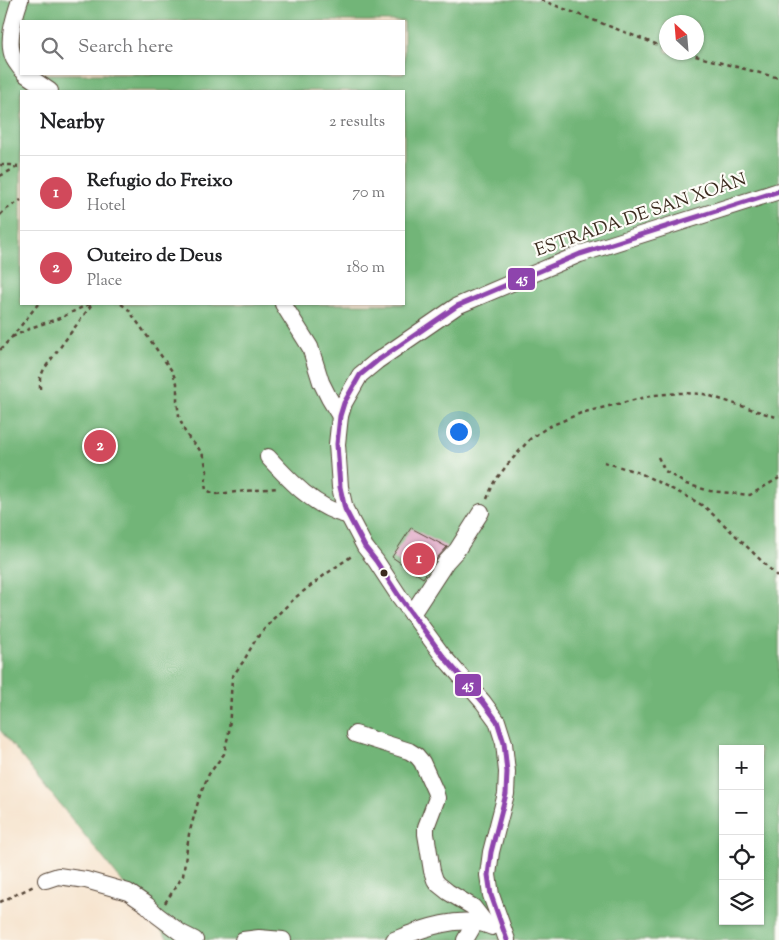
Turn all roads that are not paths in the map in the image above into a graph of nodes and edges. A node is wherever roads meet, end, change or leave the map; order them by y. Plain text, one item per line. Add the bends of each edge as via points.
1 (20, 0) edge
2 (14, 23) junction
3 (0, 32) edge
4 (20, 68) edge
5 (27, 75) edge
6 (49, 90) edge
7 (779, 191) edge
8 (284, 305) edge
9 (340, 416) junction
10 (268, 457) dead end
11 (481, 512) road end
12 (349, 516) junction
13 (412, 614) junction
14 (355, 734) dead end
15 (46, 880) road end
16 (481, 924) junction
17 (506, 937) edge
18 (195, 940) edge
19 (242, 940) edge
20 (284, 940) edge
21 (394, 940) edge
22 (465, 940) edge

1 - 2 street
2 - 3 street
2 - 4 street via 11,50
5 - 6 street
7 - 9 street, ESTRADA DE SAN XOÁN via 580,254 457,306 360,375
8 - 9 street via 310,347 321,382
9 - 12 street, ESTRADA DE SAN XOÁN via 337,444 340,487
10 - 12 street via 296,486 323,506
11 - 13 street
12 - 13 street, ESTRADA DE SAN XOÁN via 365,547
13 - 17 street, ESTRADA DE SAN XOÁN via 442,656 497,721 504,743 506,794 488,875 491,895
14 - 16 street via 409,751 422,762 437,798 426,827 435,880 473,907
15 - 18 street via 58,876 86,880 128,892
16 - 17 street
16 - 21 street via 438,925
16 - 22 street
19 - 20 street

